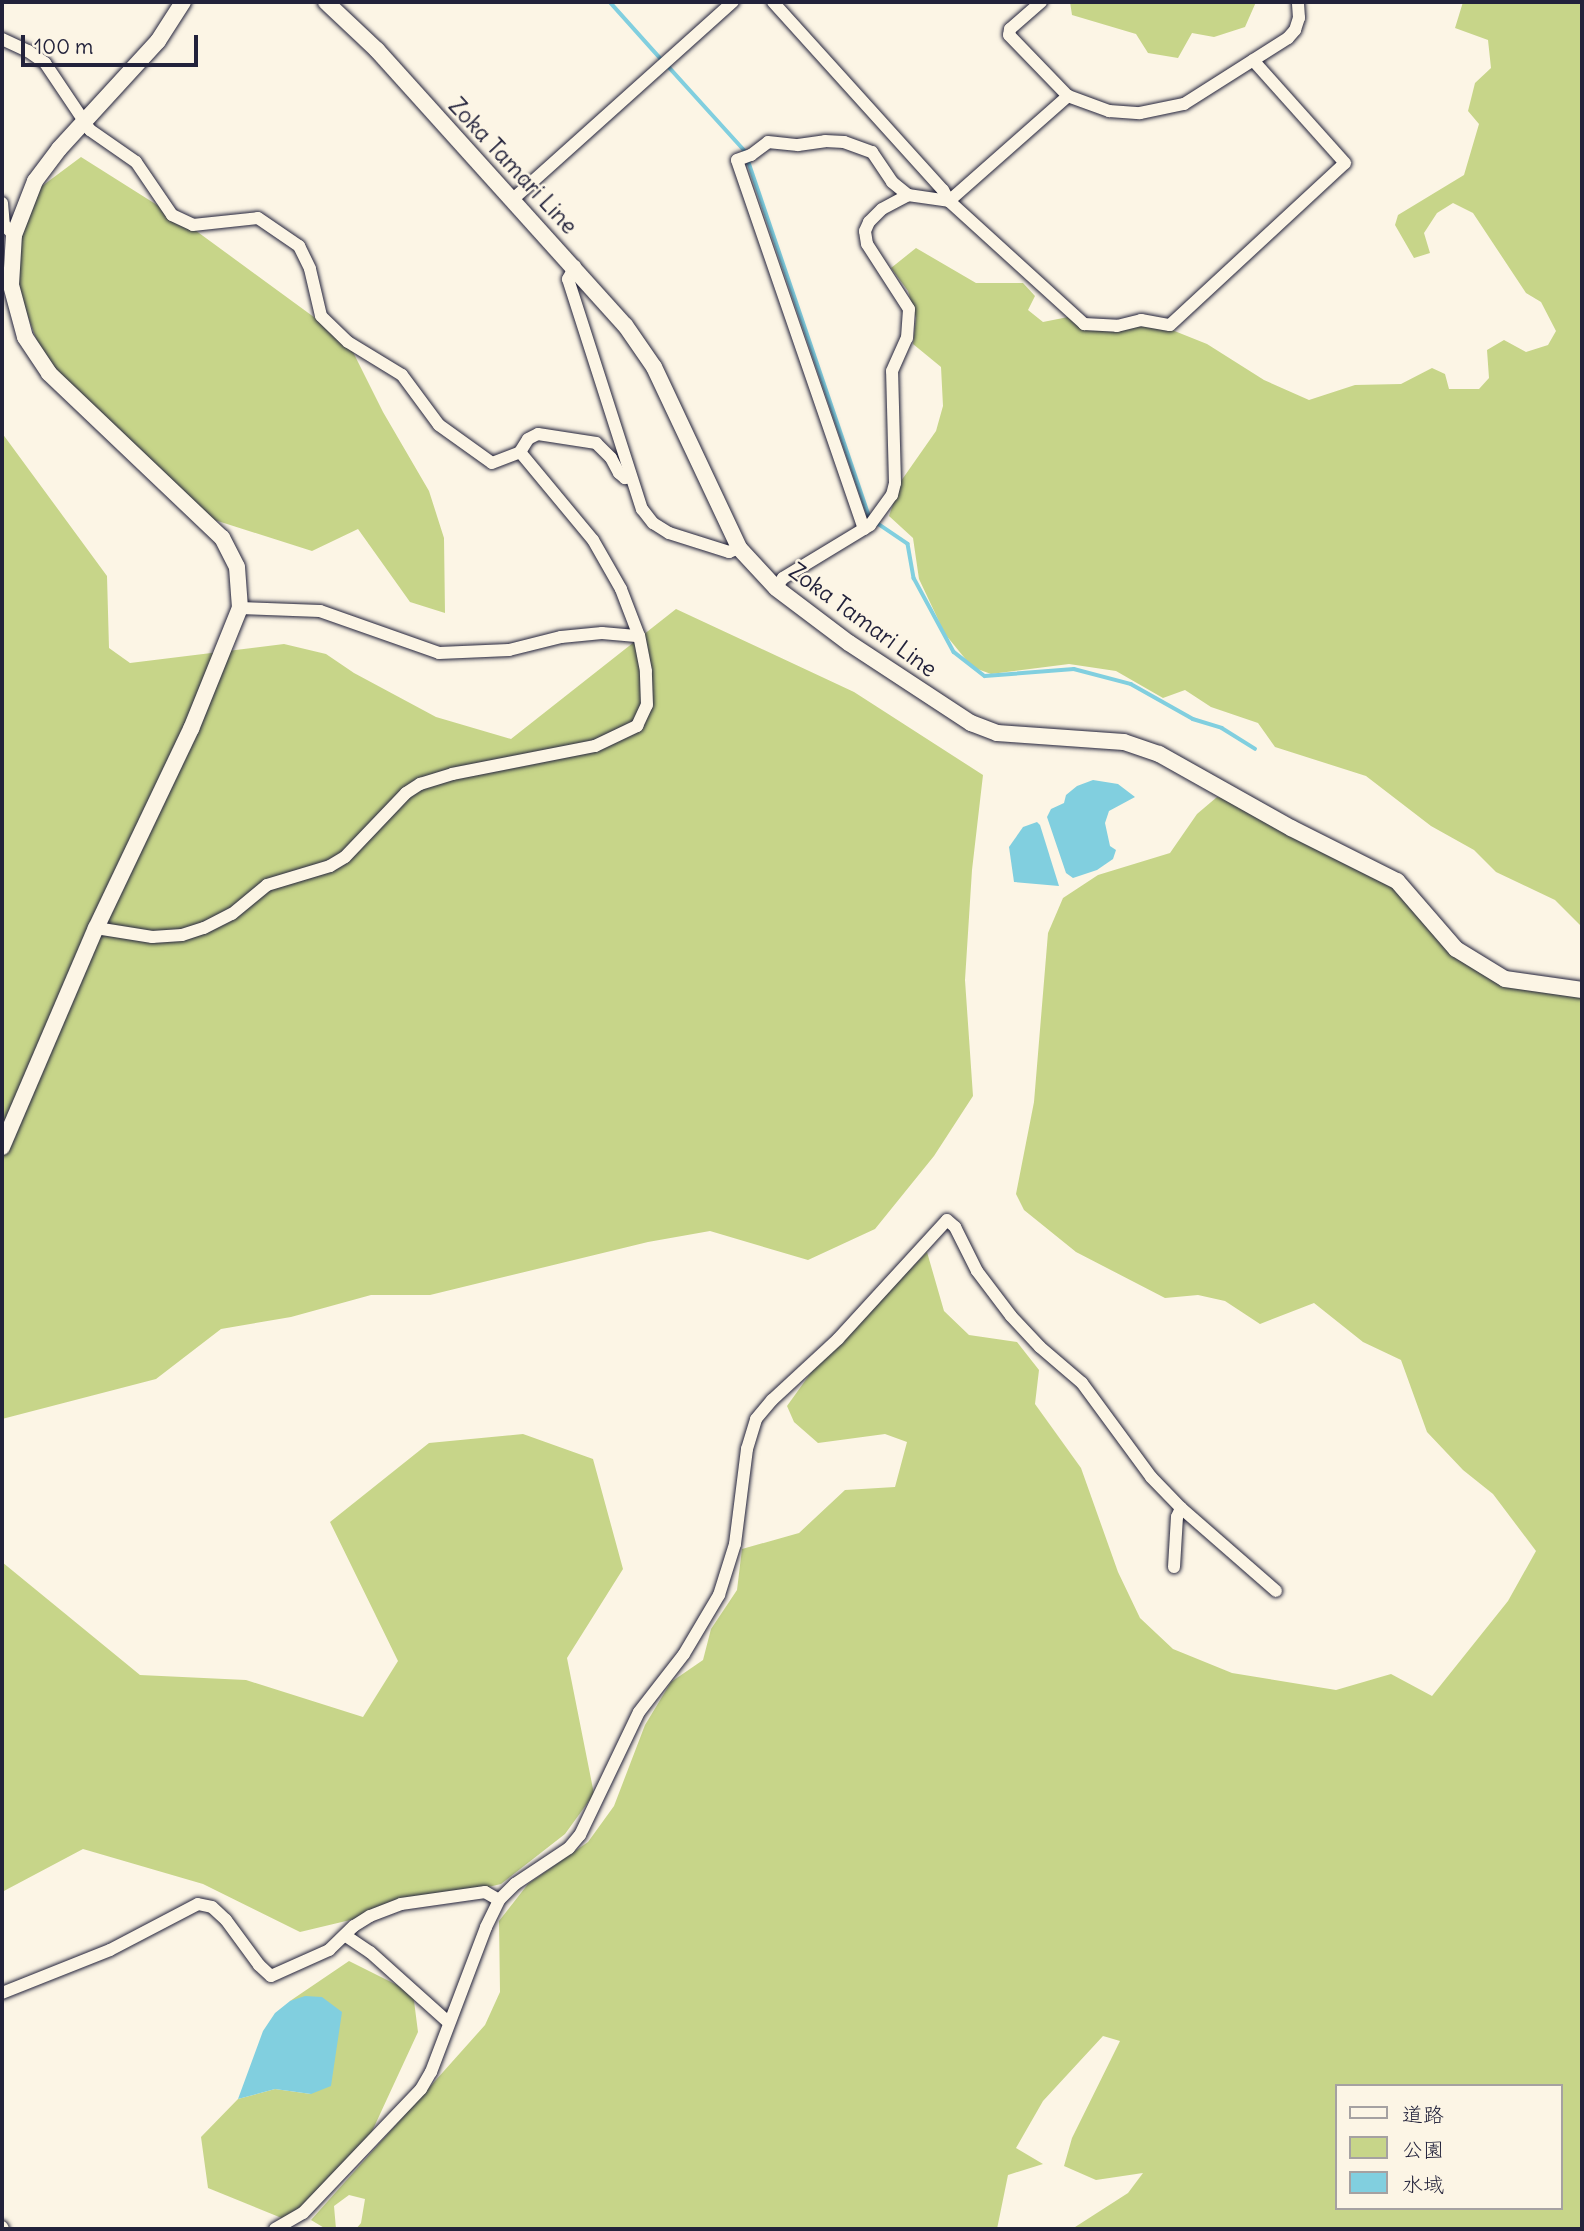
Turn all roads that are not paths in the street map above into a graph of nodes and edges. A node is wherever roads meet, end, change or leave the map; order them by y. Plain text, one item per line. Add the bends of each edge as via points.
1 (183, 2) edge
2 (326, 2) edge
3 (733, 2) edge
4 (773, 2) edge
5 (1041, 2) edge
6 (1298, 2) edge
7 (2, 39) edge
8 (1252, 60) junction
9 (1068, 96) junction
10 (84, 122) junction
11 (908, 194) junction
12 (512, 200) junction
13 (949, 201) junction
14 (2, 203) edge
15 (14, 234) junction
16 (575, 266) junction
17 (520, 452) junction
18 (629, 477) junction
19 (864, 529) junction
20 (739, 548) junction
21 (776, 588) junction
22 (240, 608) junction
23 (639, 635) junction
24 (96, 928) junction
25 (1582, 990) edge
26 (2, 1147) edge
27 (1181, 1508) junction
28 (1174, 1567) dead end
29 (1276, 1591) dead end
30 (499, 1900) junction
31 (346, 1936) junction
32 (2, 1993) edge
33 (449, 2023) junction
34 (275, 2229) edge

1 - 10 main road via 158,41
2 - 12 main road, Zoka Tamari Line via 377,50
3 - 12 street
4 - 13 street
5 - 9 street via 1009,35
6 - 8 street via 1295,30
7 - 10 street via 45,63
8 - 9 street via 1184,104 1163,110 1109,111
8 - 13 street via 1345,163 1170,325 1141,320 1116,326 1084,324
9 - 13 street
10 - 15 main road via 35,181
10 - 17 street via 136,162 172,215 184,222 206,225 258,218 269,223 306,256 321,316 348,342 402,375 439,425 492,463
11 - 13 street
11 - 19 street via 882,209 865,231 867,244 909,309 907,338 892,371 895,483 881,512
11 - 19 street via 892,182 872,152 844,142 768,142 737,160
12 - 16 main road, Zoka Tamari Line
14 - 15 street via 4,225
15 - 22 main road via 11,285 17,316 32,351 60,385 222,538 237,567
16 - 18 street via 568,279
16 - 20 main road, Zoka Tamari Line via 654,367
17 - 18 street via 528,439 538,434 585,440 596,443 619,473
17 - 23 street via 593,540 621,589
18 - 20 street via 653,523 669,533 729,552
19 - 21 street via 783,578
20 - 21 main road, Zoka Tamari Line
21 - 25 main road, Zoka Tamari Line via 849,643 971,723 1009,735 1124,742 1160,754 1397,881 1456,949 1505,979
22 - 23 street via 320,611 439,653 509,650 602,633
22 - 24 main road via 191,729
23 - 24 street via 647,705 637,726 621,736 420,784 345,857 267,885 232,914 204,928 152,937
24 - 26 main road
27 - 28 street
27 - 29 street
27 - 30 street via 1133,1455 1082,1383 1012,1316 947,1220 757,1419 747,1450 735,1544 719,1595 684,1654 639,1712 580,1835
30 - 31 street via 485,1892 401,1905 370,1916
30 - 33 street
31 - 32 street via 329,1950 271,1976 226,1920 212,1907 198,1904 110,1950
31 - 33 street
33 - 34 street via 431,2071 409,2103 303,2213

